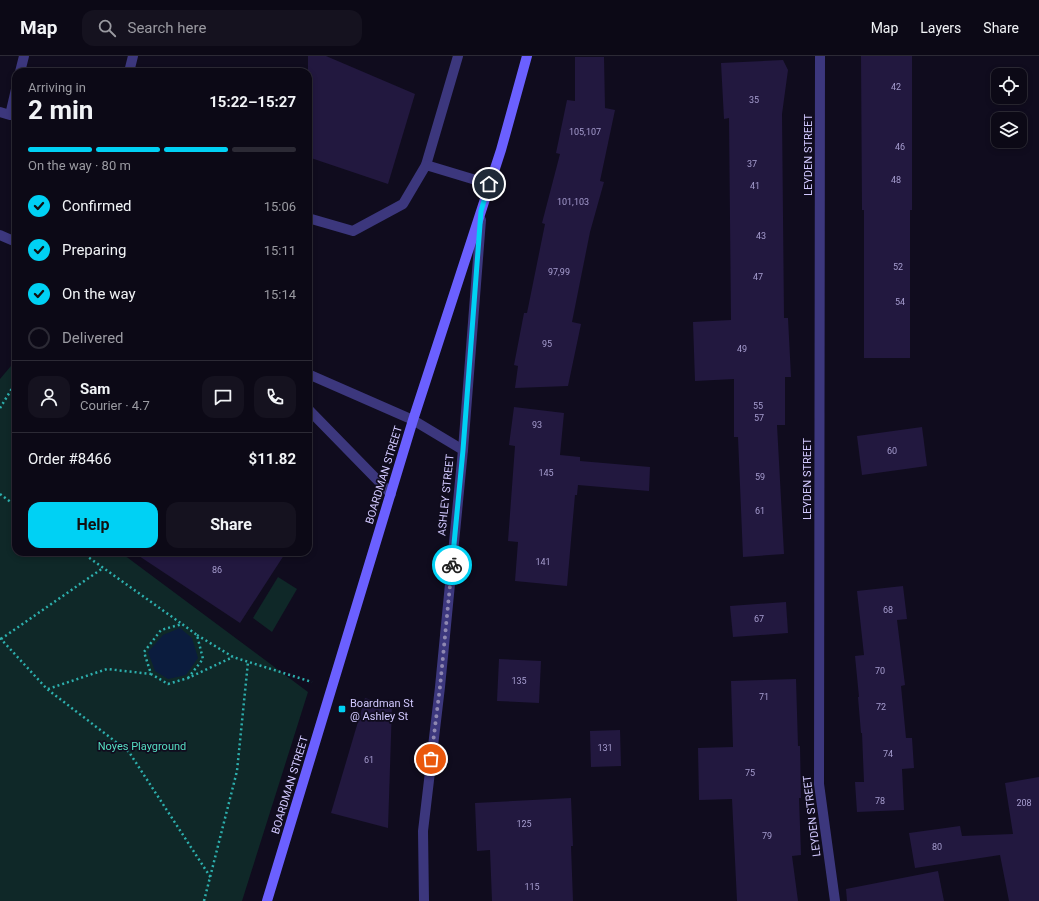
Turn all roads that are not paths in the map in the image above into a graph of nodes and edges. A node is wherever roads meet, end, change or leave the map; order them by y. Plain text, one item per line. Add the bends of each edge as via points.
1 (24, 56) edge
2 (133, 56) edge
3 (458, 56) edge
4 (527, 56) edge
5 (820, 56) edge
6 (21, 68) edge
7 (130, 68) edge
8 (12, 106) edge
9 (0, 112) edge
10 (426, 165) junction
11 (489, 184) junction
12 (481, 211) junction
13 (312, 219) edge
14 (0, 235) edge
15 (12, 240) edge
16 (312, 376) edge
17 (312, 413) edge
18 (413, 420) junction
19 (463, 450) junction
20 (391, 494) junction
21 (267, 901) edge
22 (424, 901) edge
23 (835, 901) edge

1 - 6 street
2 - 7 street
3 - 10 street
4 - 11 main road, BOARDMAN STREET
5 - 23 street, LEYDEN STREET via 819,784
8 - 9 street via 10,115
10 - 11 street
10 - 13 street via 403,204 353,231
11 - 12 main road, BOARDMAN STREET
12 - 18 main road, BOARDMAN STREET
12 - 19 street, ASHLEY STREET
14 - 15 street
16 - 18 street
17 - 20 street
18 - 19 street
18 - 20 main road, BOARDMAN STREET
19 - 22 street, ASHLEY STREET via 423,831
20 - 21 main road, BOARDMAN STREET

